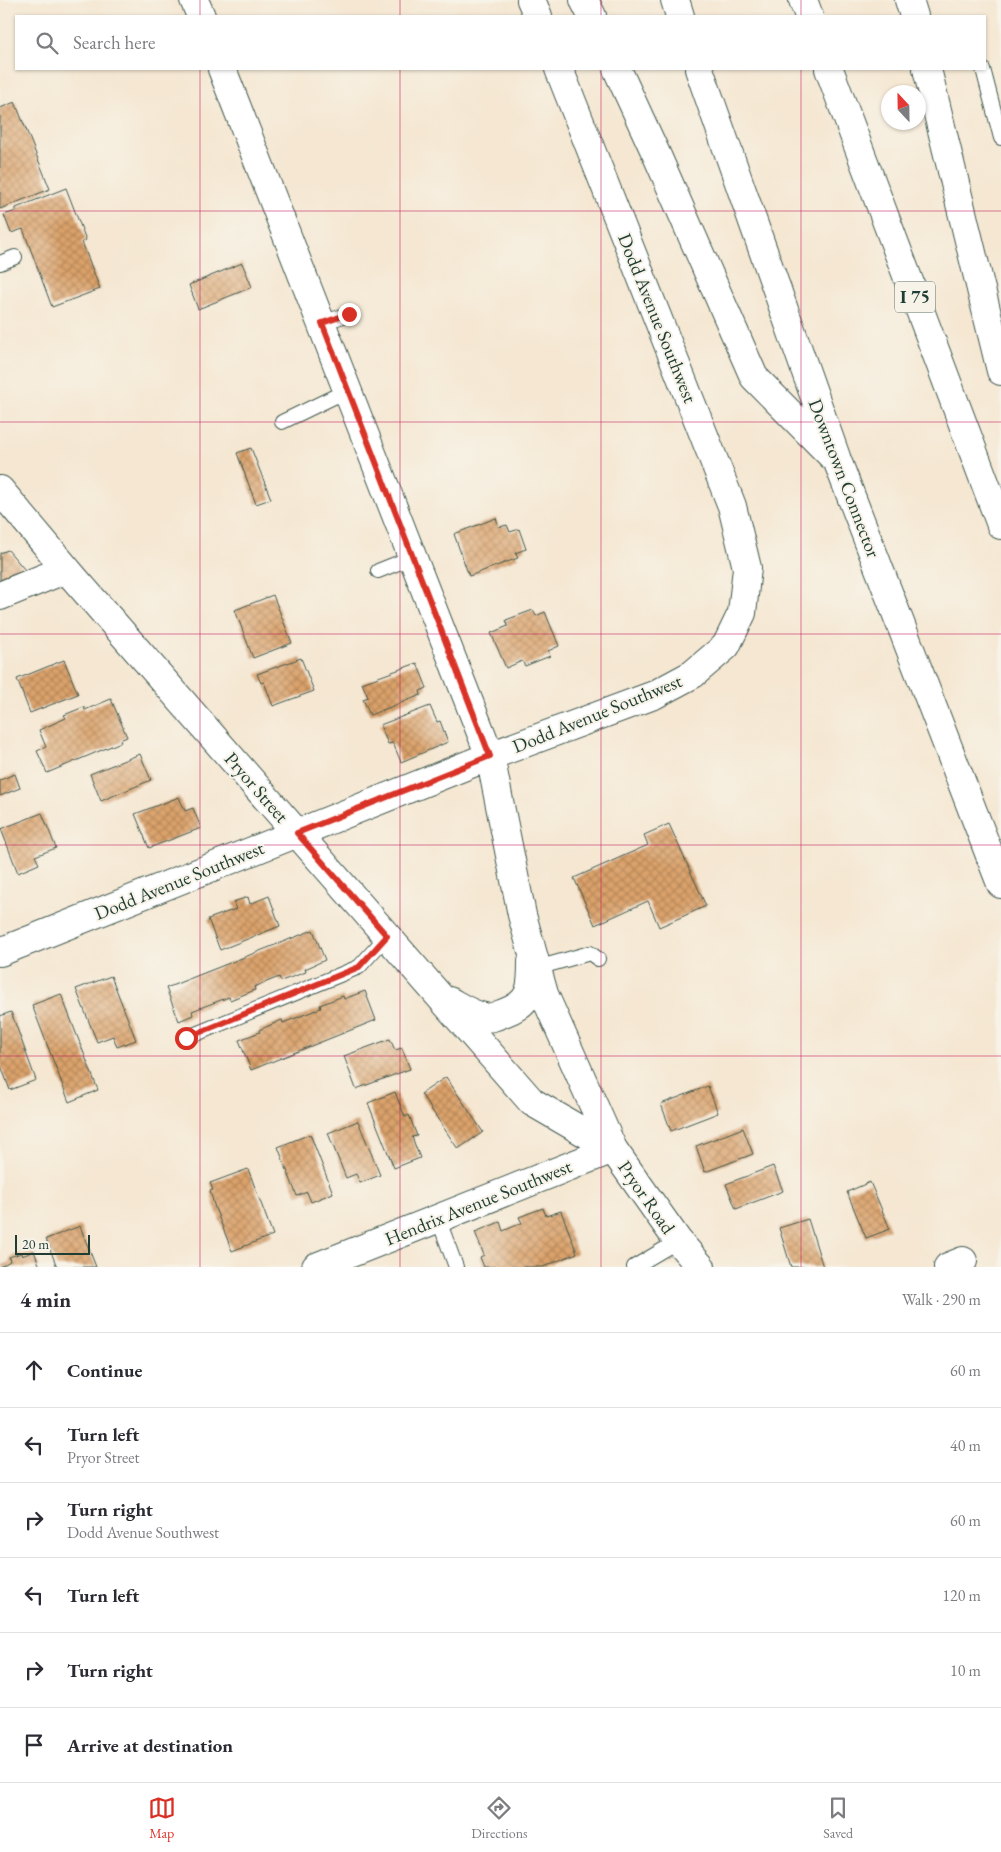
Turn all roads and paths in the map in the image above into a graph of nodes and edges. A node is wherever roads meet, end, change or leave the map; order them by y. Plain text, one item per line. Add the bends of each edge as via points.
1 (194, 0) edge
2 (531, 0) edge
3 (584, 0) edge
4 (675, 0) edge
5 (803, 0) edge
6 (910, 0) edge
7 (201, 15) edge
8 (538, 15) edge
9 (592, 15) edge
10 (680, 15) edge
11 (809, 15) edge
12 (914, 15) edge
13 (222, 70) edge
14 (559, 70) edge
15 (616, 70) edge
16 (699, 70) edge
17 (829, 70) edge
18 (928, 70) edge
19 (982, 70) edge
20 (1001, 138) edge
21 (15, 257) dead end
22 (0, 263) edge
23 (349, 314) dead end
24 (322, 323) junction
25 (1001, 371) edge
26 (348, 390) junction
27 (282, 422) dead end
28 (837, 460) junction
29 (0, 490) edge
30 (1001, 525) edge
31 (413, 557) junction
32 (66, 569) junction
33 (378, 571) dead end
34 (0, 596) edge
35 (490, 756) junction
36 (297, 833) junction
37 (1001, 884) edge
38 (387, 936) junction
39 (0, 952) edge
40 (598, 959) dead end
41 (534, 960) junction
42 (438, 995) junction
43 (186, 1038) dead end
44 (613, 1149) junction
45 (438, 1218) junction
46 (678, 1241) junction
47 (316, 1267) edge
48 (456, 1267) edge
49 (634, 1267) edge
50 (701, 1267) edge

1 - 7 main road
2 - 8 main road
3 - 9 main road
4 - 10 main road
5 - 11 main road
6 - 12 main road
13 - 24 main road
14 - 35 main road, Dodd Avenue Southwest via 732,506 748,568 742,613 726,646 693,674 654,694
15 - 28 main road via 754,377
16 - 28 main road, Downtown Connector
17 - 30 main road, I 75
18 - 25 main road
19 - 20 lane
21 - 22 lane
23 - 24 lane
24 - 26 main road
26 - 27 lane
26 - 31 main road
28 - 37 main road, Downtown Connector
29 - 32 main road, Pryor Street
31 - 33 lane
31 - 35 main road
32 - 34 main road
32 - 36 main road, Pryor Street
35 - 36 main road, Dodd Avenue Southwest
35 - 41 main road
36 - 38 main road, Pryor Street
36 - 39 main road, Dodd Avenue Southwest
38 - 42 main road, Pryor Street
38 - 43 lane via 359,967
40 - 41 lane via 590,953
41 - 42 main road via 531,990 527,997 511,1010 493,1017 470,1013
41 - 44 main road via 544,994
42 - 44 main road, Pryor Street via 532,1102
44 - 45 main road, Hendrix Avenue Southwest
44 - 46 main road, Pryor Road
45 - 47 main road, Hendrix Avenue Southwest
45 - 48 lane
46 - 49 lane
46 - 50 main road, Pryor Road

